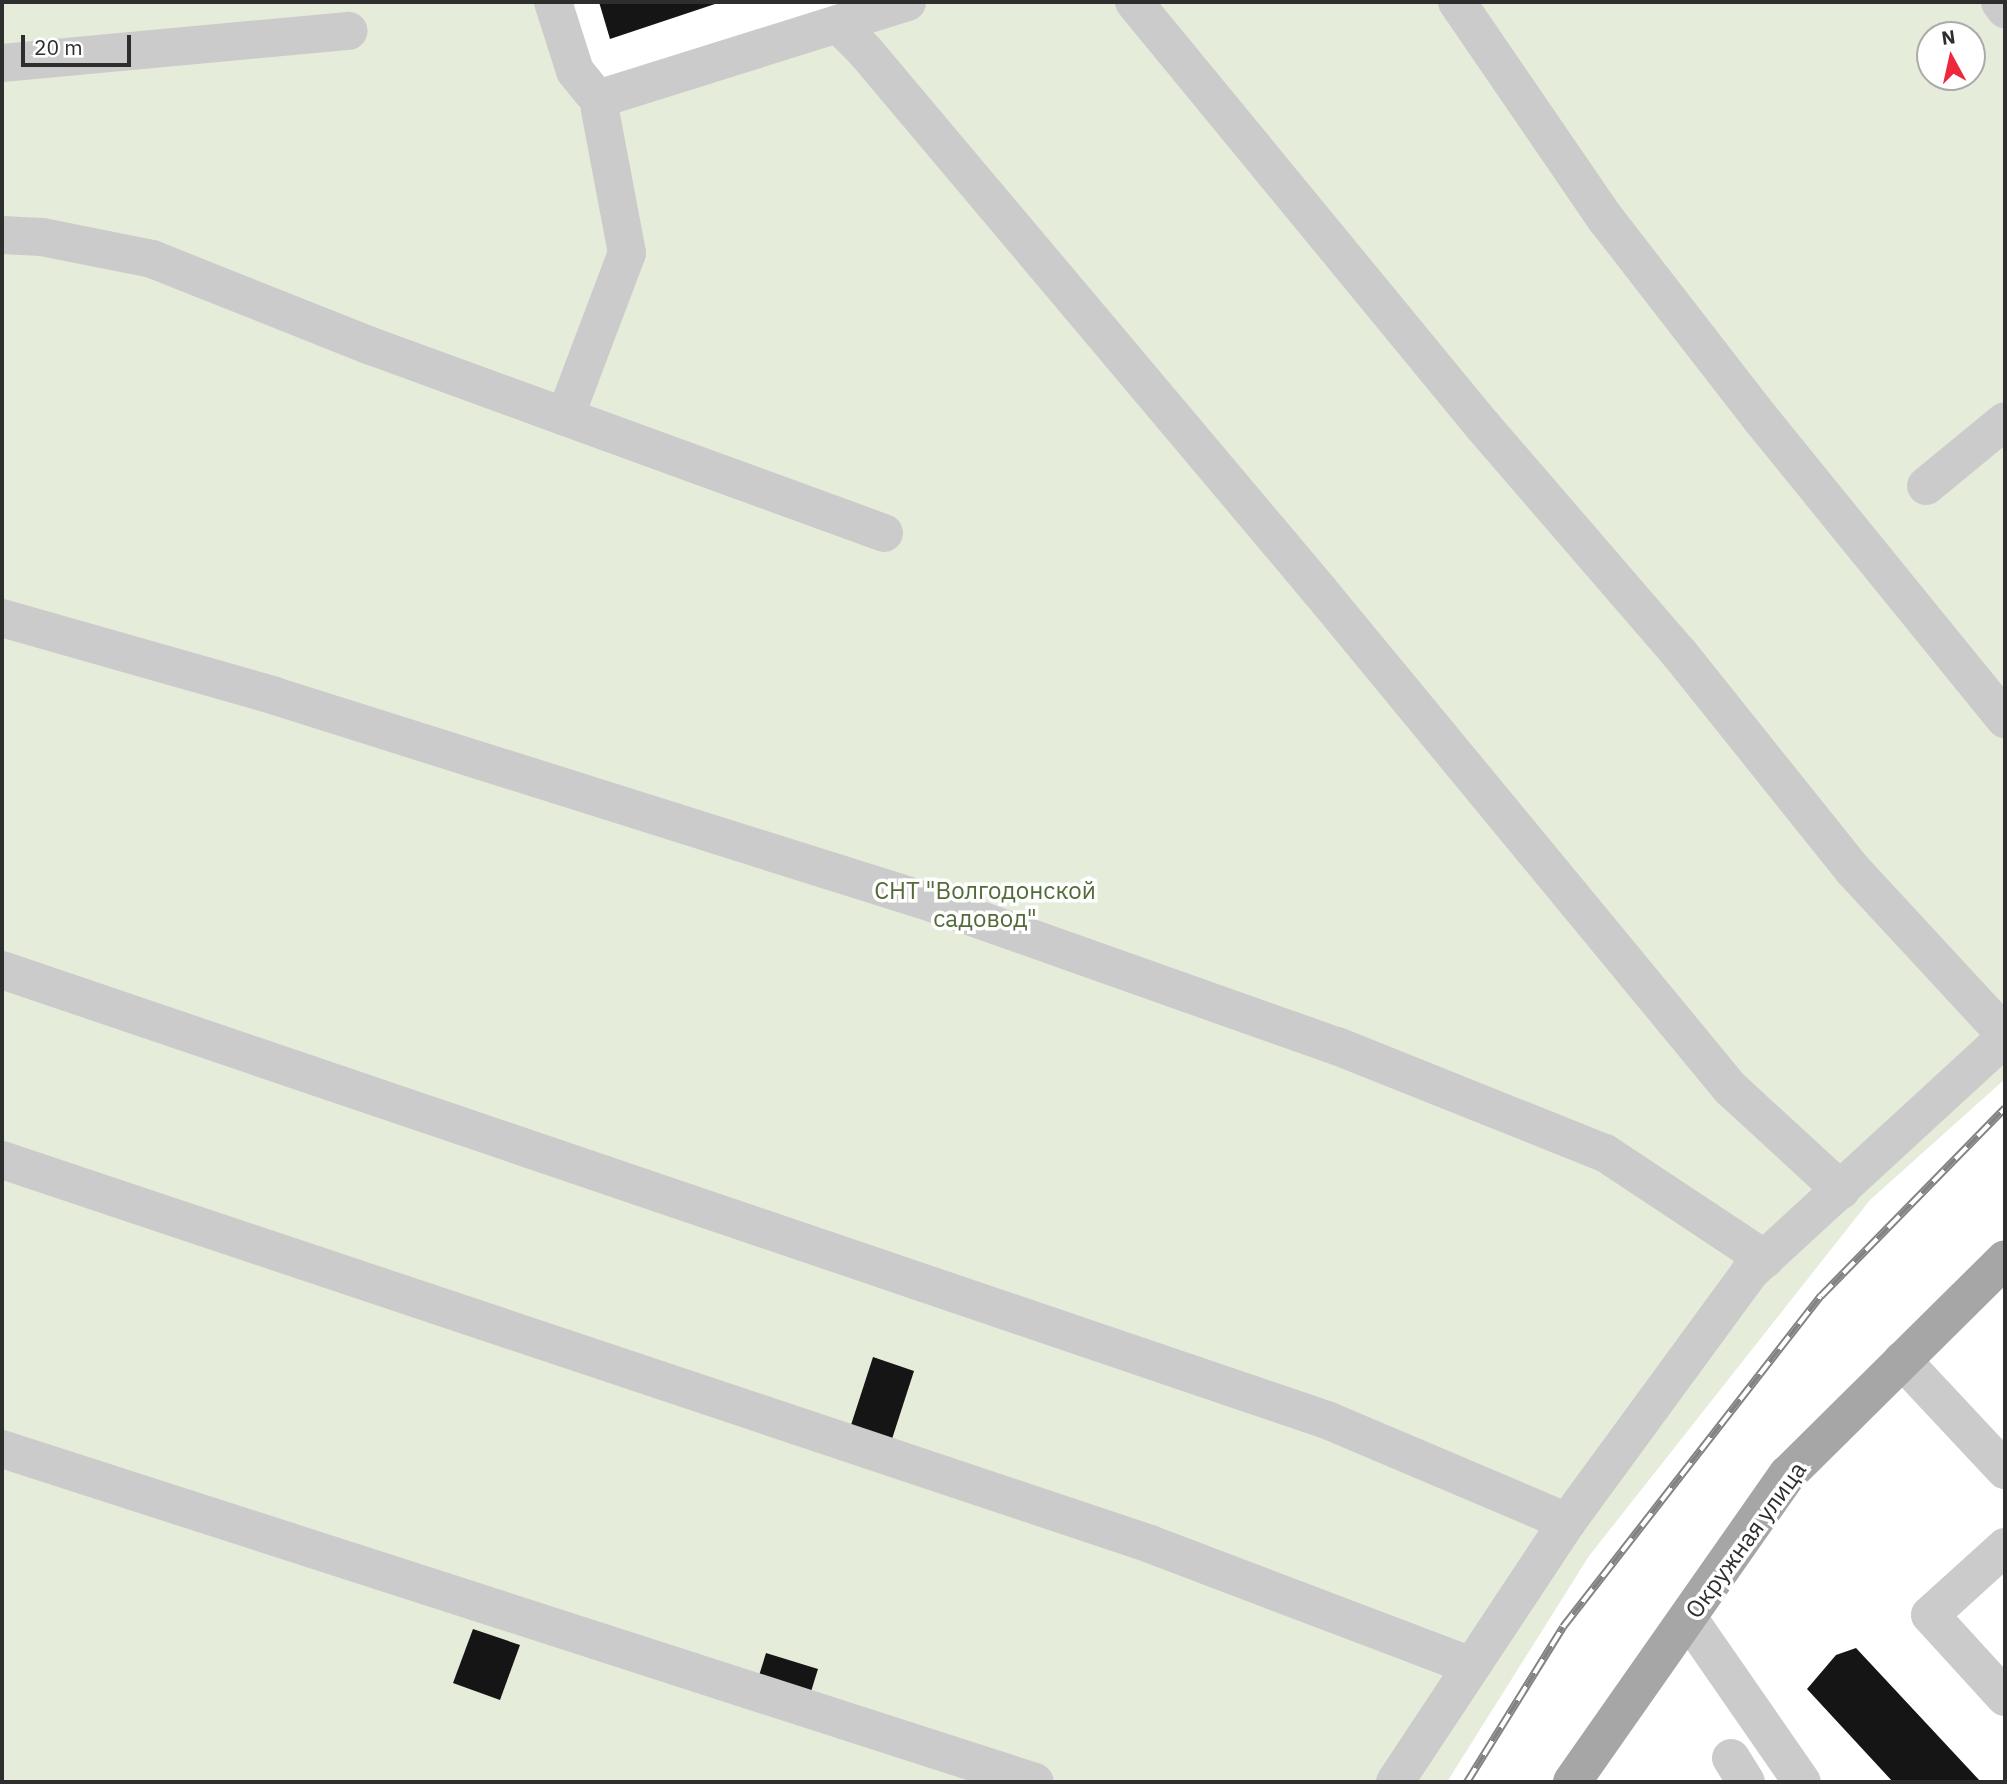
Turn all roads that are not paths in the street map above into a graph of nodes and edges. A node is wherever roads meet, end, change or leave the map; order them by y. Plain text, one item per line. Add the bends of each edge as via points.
1 (553, 2) edge
2 (908, 2) edge
3 (1134, 2) edge
4 (1457, 2) edge
5 (2000, 2) edge
6 (2005, 9) edge
7 (838, 24) junction
8 (349, 31) dead end
9 (2, 63) edge
10 (598, 99) junction
11 (2, 235) edge
12 (565, 416) junction
13 (2005, 421) edge
14 (1926, 486) dead end
15 (884, 533) dead end
16 (2, 618) edge
17 (2005, 719) edge
18 (2, 970) edge
19 (2005, 1036) edge
20 (2, 1160) edge
21 (1841, 1190) junction
22 (1765, 1259) junction
23 (2005, 1259) edge
24 (1902, 1360) junction
25 (2, 1449) edge
26 (2005, 1470) edge
27 (1567, 1522) junction
28 (2005, 1546) edge
29 (1689, 1619) junction
30 (1469, 1665) junction
31 (2005, 1697) edge
32 (1035, 1782) edge
33 (1395, 1782) edge
34 (1572, 1782) edge
35 (1802, 1782) edge

1 - 10 lane via 575,71
2 - 7 lane
3 - 19 lane via 1482,425 1679,653 1852,869
4 - 17 lane via 1605,218 1761,419
5 - 6 lane
7 - 10 lane
7 - 21 lane via 866,51 1310,579 1730,1088
8 - 9 lane
10 - 12 lane via 627,253
11 - 12 lane via 43,237 152,259
12 - 15 lane
13 - 14 lane
16 - 22 lane via 275,696 935,904 1337,1046 1605,1153
18 - 27 lane via 1327,1420
19 - 21 lane
20 - 30 lane via 1150,1544
21 - 22 lane
22 - 27 lane via 1749,1273
23 - 24 main road, Окружная улица
24 - 26 lane
24 - 29 main road, Окружная улица via 1788,1474
25 - 32 lane
27 - 30 lane
28 - 31 lane via 1930,1615
29 - 34 main road, Окружная улица
29 - 35 lane
30 - 33 lane

